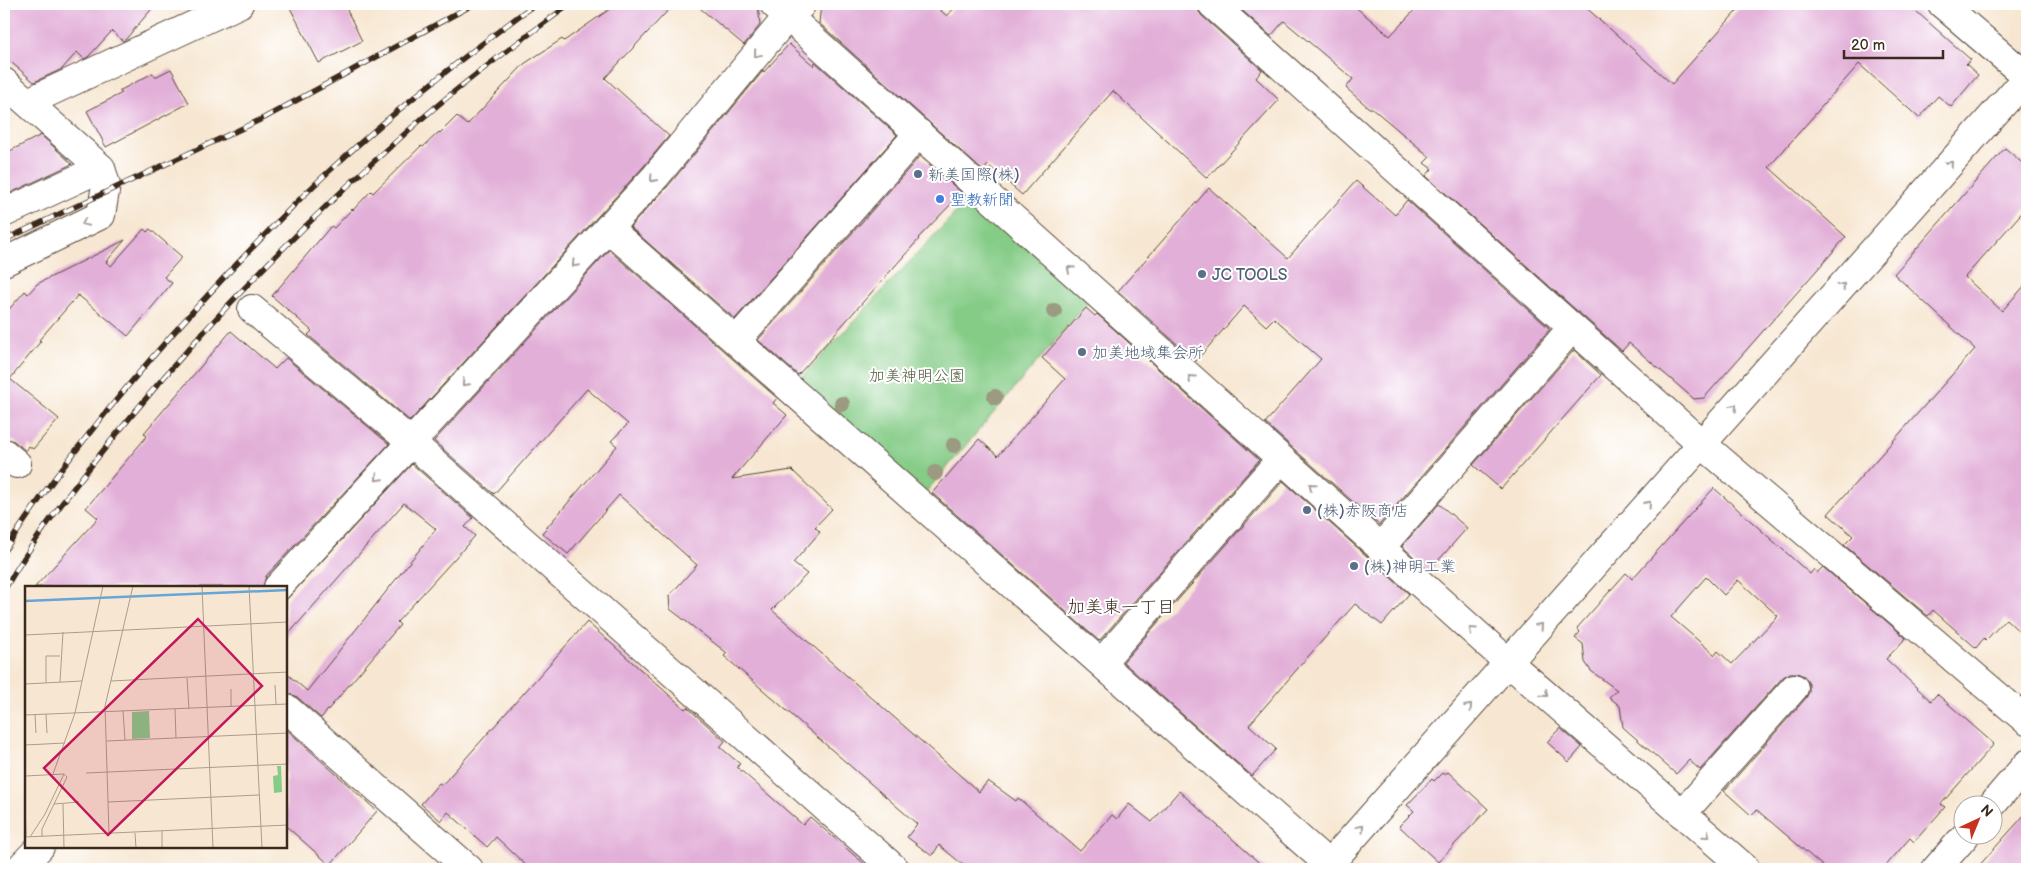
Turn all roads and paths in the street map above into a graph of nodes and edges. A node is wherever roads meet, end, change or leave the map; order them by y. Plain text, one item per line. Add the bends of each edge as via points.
1 (239, 4) edge
2 (1212, 4) edge
3 (1942, 4) edge
4 (788, 8) edge
5 (2027, 77) edge
6 (4, 82) edge
7 (28, 102) junction
8 (919, 134) junction
9 (101, 168) junction
10 (4, 214) edge
11 (608, 228) junction
12 (4, 262) edge
13 (252, 310) dead end
14 (1572, 328) junction
15 (736, 341) junction
16 (411, 442) junction
17 (1702, 444) junction
18 (1281, 459) junction
19 (1380, 548) junction
20 (279, 586) edge
21 (1508, 662) junction
22 (1101, 663) junction
23 (1794, 688) dead end
24 (288, 710) edge
25 (2027, 721) edge
26 (2027, 764) edge
27 (2000, 796) edge
28 (1682, 814) junction
29 (1956, 846) edge
30 (39, 848) edge
31 (4, 862) edge
32 (1329, 868) edge
33 (12, 869) edge
34 (19, 869) edge
35 (469, 869) edge
36 (895, 869) edge
37 (1746, 869) edge
38 (1936, 869) edge

1 - 7 street
2 - 14 street
3 - 5 street
4 - 8 street
4 -> 11 street via 656,176
17 -> 5 street
6 - 7 street
7 - 9 street
8 - 15 street
18 -> 8 street
9 - 10 street
9 -> 12 street via 106,185 101,215
11 - 15 street
11 -> 16 street
13 - 16 street
14 - 17 street
14 - 19 street
15 - 22 street
16 -> 20 street
16 - 36 street
21 -> 17 street
17 - 25 street
19 -> 18 street
18 - 22 street
21 -> 19 street
21 -> 28 street
32 -> 21 street
22 - 32 street
23 - 28 street
24 - 35 street
26 - 27 street
28 -> 37 street
29 - 38 street
30 - 34 street
31 - 33 street

